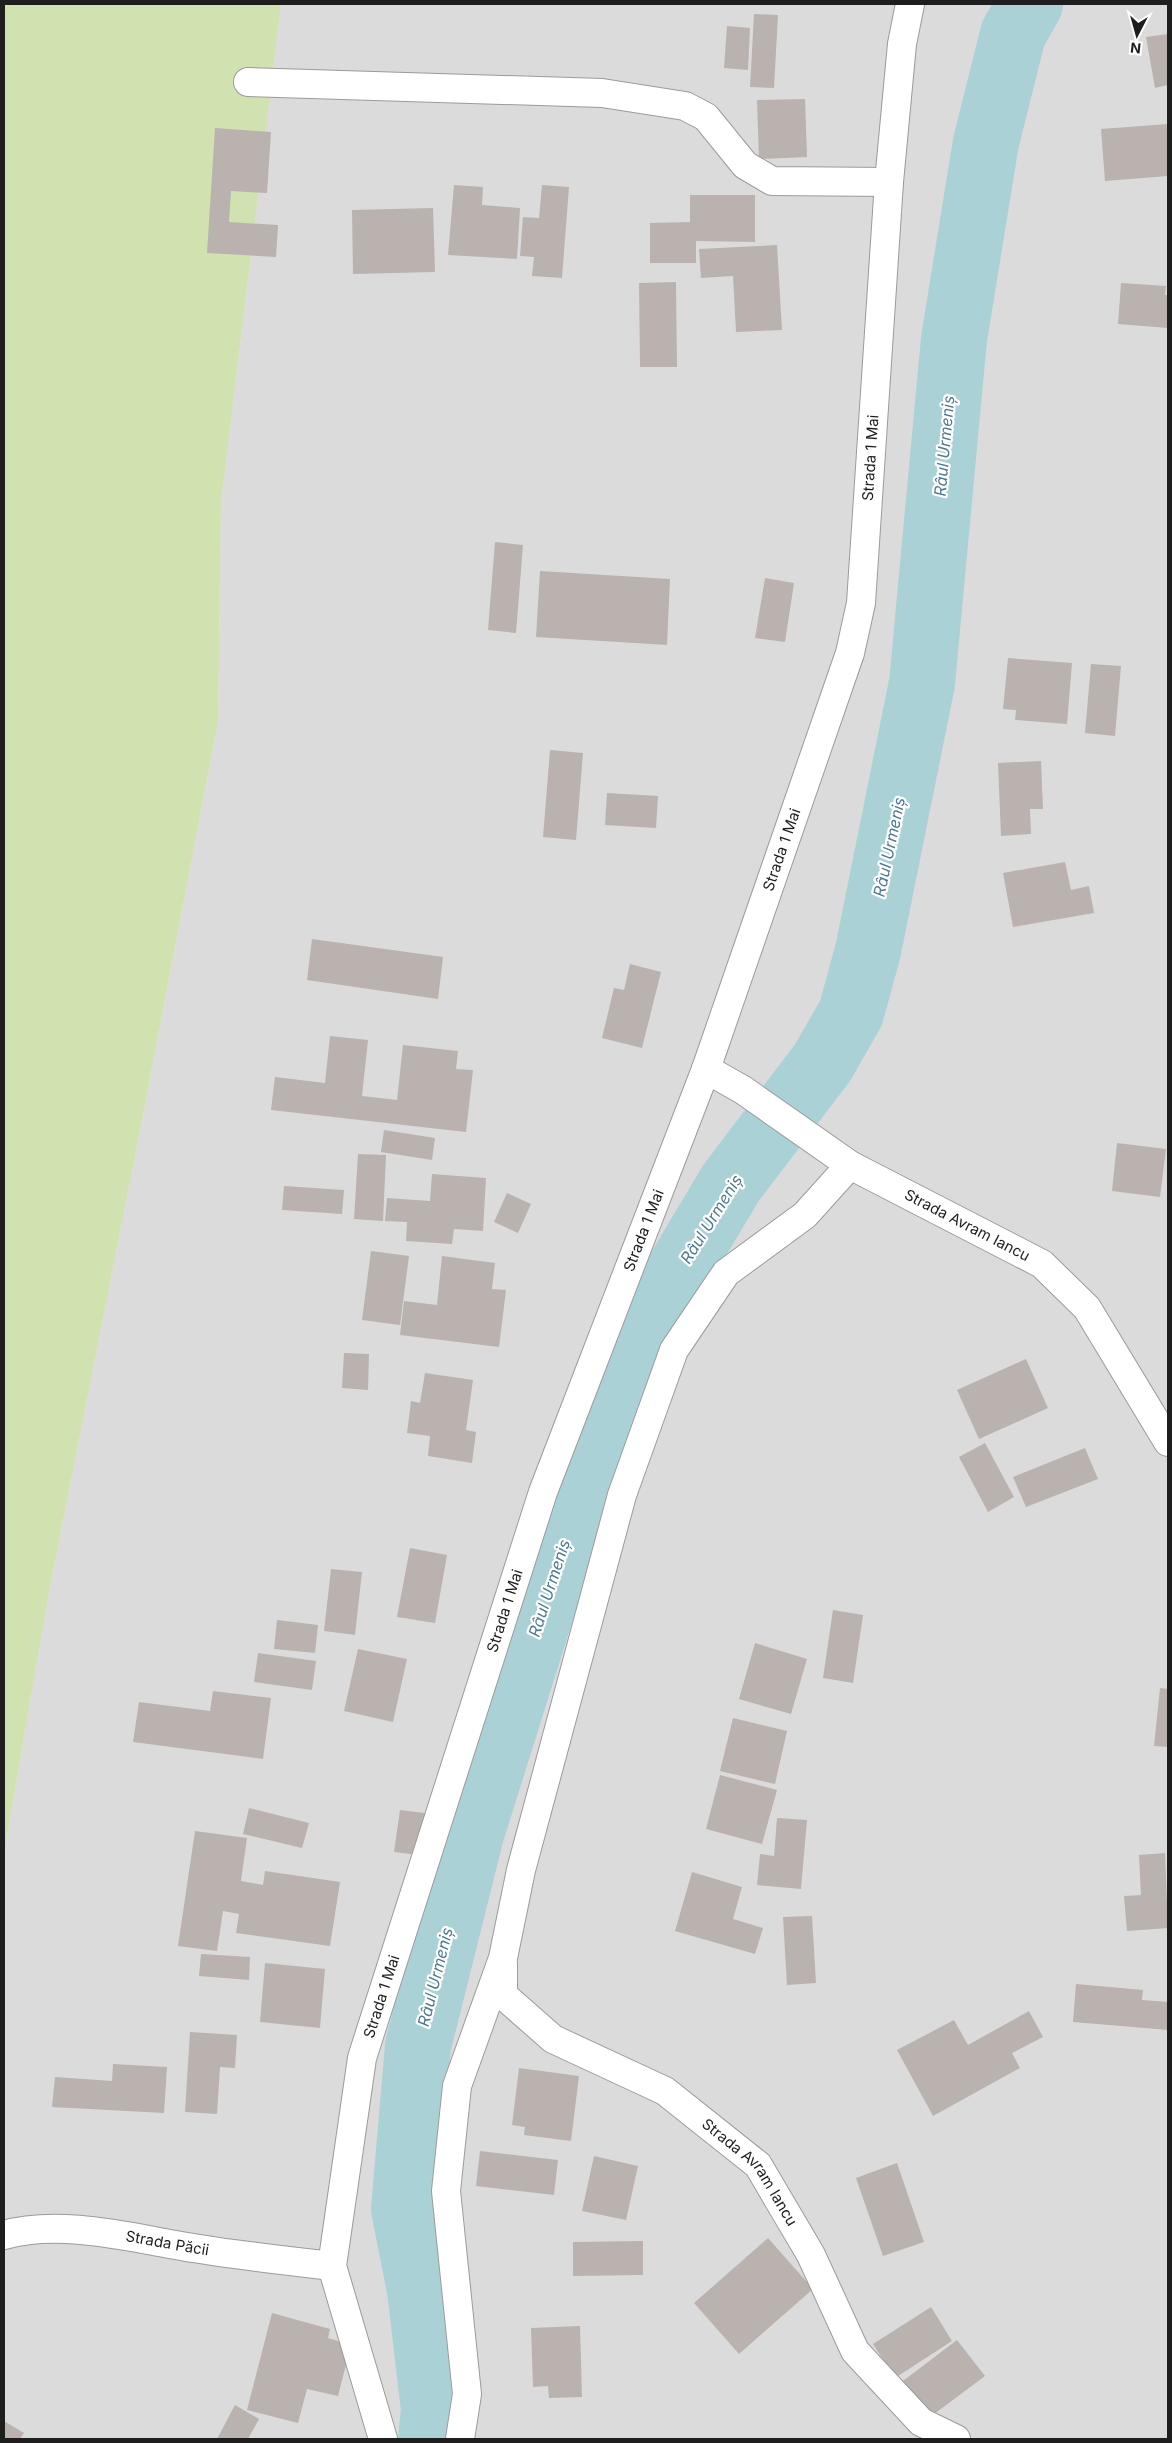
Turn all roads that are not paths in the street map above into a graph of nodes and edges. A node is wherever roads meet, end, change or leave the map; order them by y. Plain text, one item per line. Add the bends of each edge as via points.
1 (910, 4) edge
2 (248, 82) dead end
3 (889, 182) junction
4 (706, 1069) junction
5 (850, 1165) junction
6 (1168, 1442) edge
7 (502, 1958) junction
8 (4, 2235) edge
9 (332, 2266) junction
10 (383, 2439) edge
11 (460, 2439) edge
12 (956, 2439) edge

1 - 3 street, Strada 1 Mai via 902,44
2 - 3 street via 612,94 685,106 706,117 745,165 772,181
3 - 4 street, Strada 1 Mai via 861,603 836,700
4 - 5 street, Strada Avram Iancu via 743,1090
4 - 9 street, Strada 1 Mai via 543,1492 362,2058
5 - 6 street, Strada Avram Iancu via 1042,1264 1087,1308
5 - 7 street via 805,1215 726,1273 674,1350 622,1495 521,1870
7 - 11 street via 457,2086 446,2191 467,2394
7 - 12 street, Strada Avram Iancu via 503,1995 553,2039 665,2091 758,2165 810,2255 855,2351 921,2422
8 - 9 street, Strada Păcii via 20,2231 82,2230 236,2255
9 - 10 street, Strada 1 Mai

